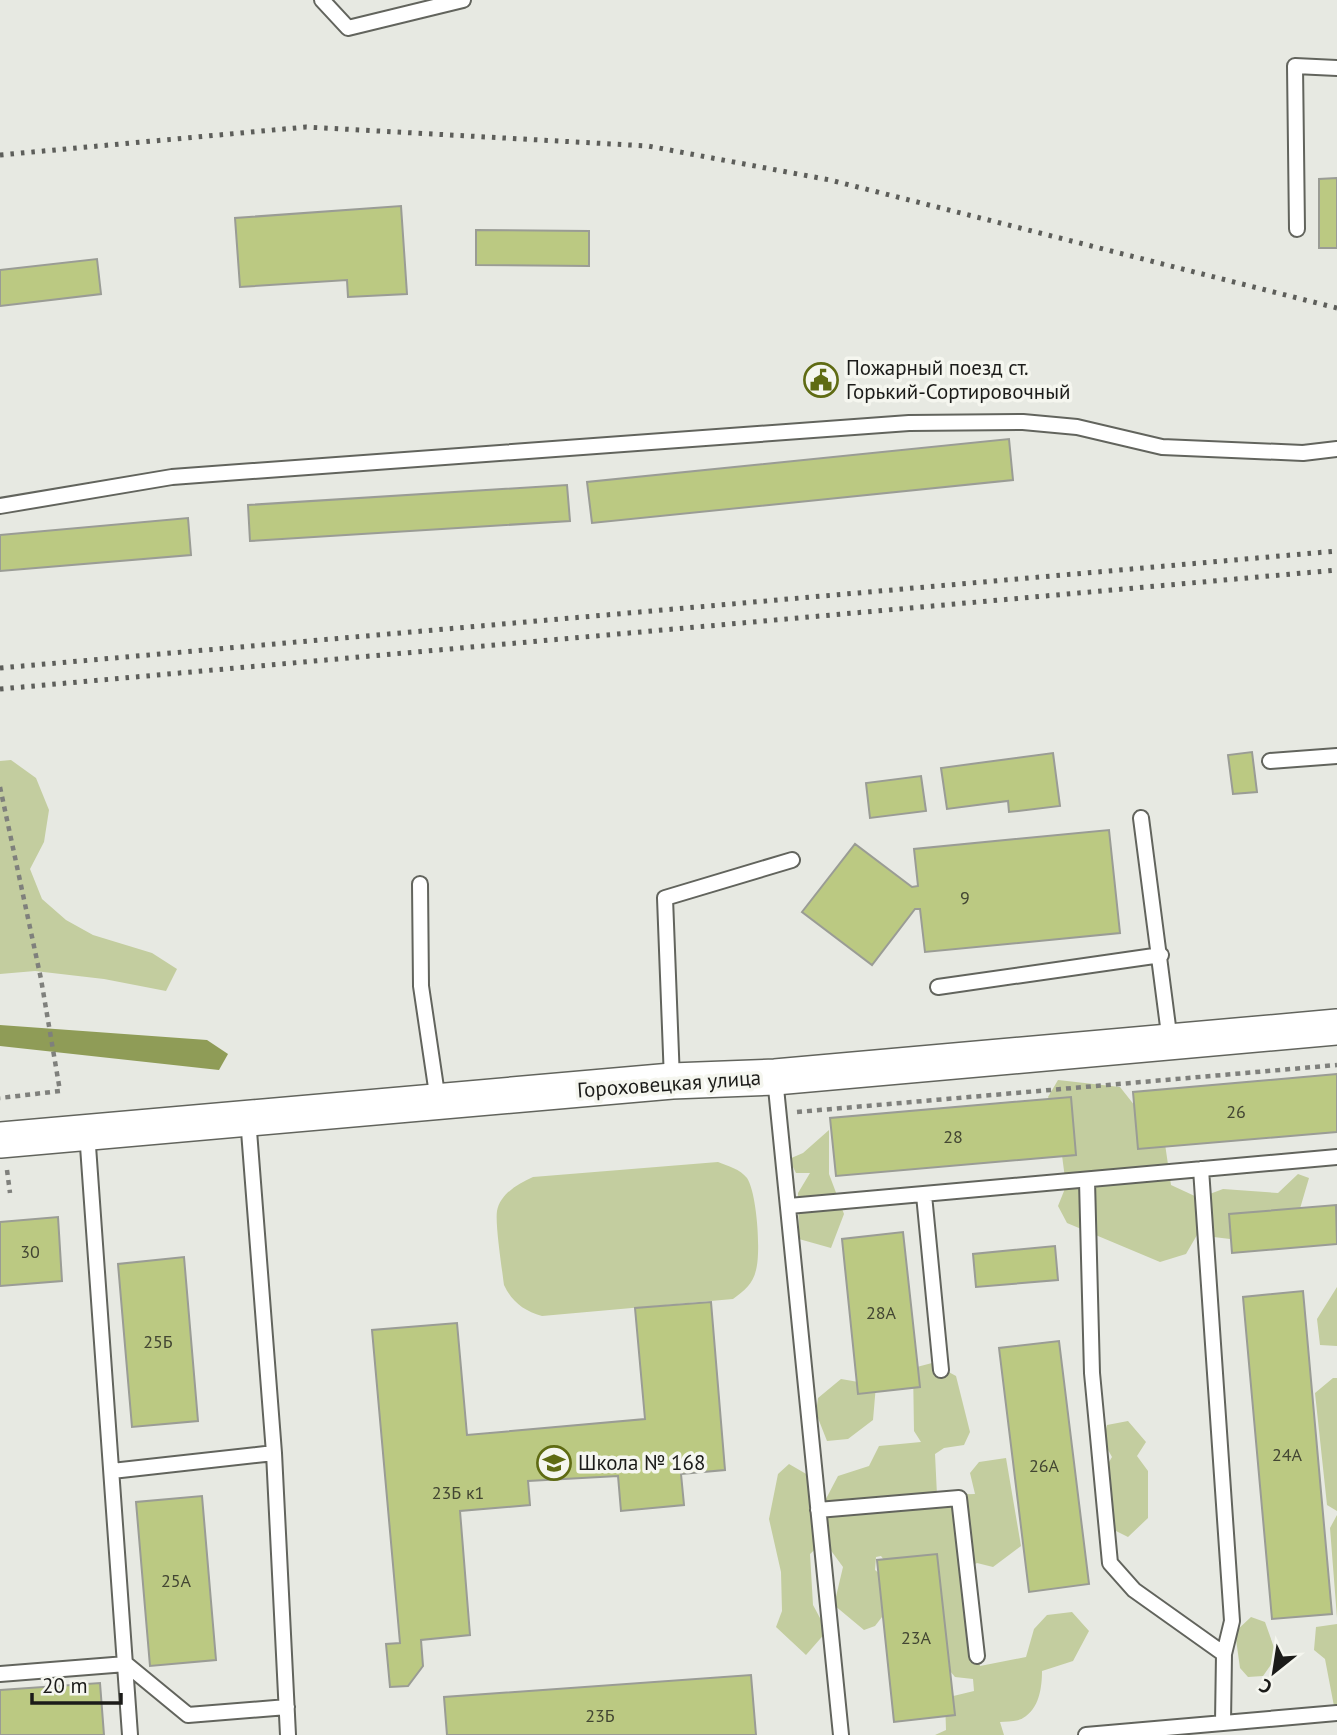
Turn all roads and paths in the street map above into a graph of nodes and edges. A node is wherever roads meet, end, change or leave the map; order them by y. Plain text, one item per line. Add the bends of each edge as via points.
1 (322, 0) edge
2 (463, 0) edge
3 (1337, 68) edge
4 (1297, 229) dead end
5 (1337, 449) edge
6 (0, 506) edge
7 (1337, 756) edge
8 (1270, 761) dead end
9 (0, 787) edge
10 (1141, 818) dead end
11 (792, 860) dead end
12 (420, 884) dead end
13 (1161, 955) junction
14 (938, 987) dead end
15 (1337, 1027) edge
16 (1171, 1043) junction
17 (1337, 1065) edge
18 (775, 1077) junction
19 (672, 1082) junction
20 (0, 1098) edge
21 (438, 1101) junction
22 (779, 1114) junction
23 (248, 1117) junction
24 (87, 1132) junction
25 (0, 1140) edge
26 (1337, 1157) edge
27 (1201, 1169) junction
28 (1087, 1181) junction
29 (924, 1195) junction
30 (789, 1206) junction
31 (941, 1370) dead end
32 (274, 1453) junction
33 (111, 1471) junction
34 (818, 1510) junction
35 (1224, 1654) junction
36 (977, 1656) dead end
37 (126, 1664) junction
38 (0, 1674) edge
39 (288, 1707) junction
40 (1337, 1713) edge
41 (1223, 1723) junction
42 (1176, 1731) edge
43 (130, 1735) edge
44 (288, 1735) edge
45 (841, 1735) edge
46 (1086, 1735) edge

1 - 2 lane via 348,28
3 - 4 lane via 1295,66
5 - 6 lane via 1303,453 1162,447 1077,427 1023,422 909,423 173,477
7 - 8 lane
9 - 20 path via 60,1091
10 - 13 lane
11 - 19 lane via 665,898
12 - 21 lane via 422,986
13 - 14 lane
13 - 16 lane
15 - 16 street, Гороховецкая улица
16 - 18 street, Гороховецкая улица
17 - 22 path
18 - 19 street, Гороховецкая улица
18 - 22 lane
19 - 21 street, Гороховецкая улица
21 - 23 street, Гороховецкая улица
22 - 30 lane
23 - 24 street, Гороховецкая улица
23 - 32 lane
24 - 25 street, Гороховецкая улица
24 - 33 lane
26 - 27 lane
27 - 28 lane
27 - 35 lane via 1232,1621
28 - 29 lane
28 - 35 lane via 1091,1373 1110,1563 1134,1590
29 - 30 lane
29 - 31 lane
30 - 34 lane
32 - 33 lane
32 - 39 lane
33 - 37 lane
34 - 36 lane via 959,1498
34 - 45 lane
35 - 41 lane
37 - 38 lane
37 - 39 lane via 188,1715
37 - 43 lane
39 - 44 lane
40 - 41 lane
41 - 42 lane
42 - 46 lane

